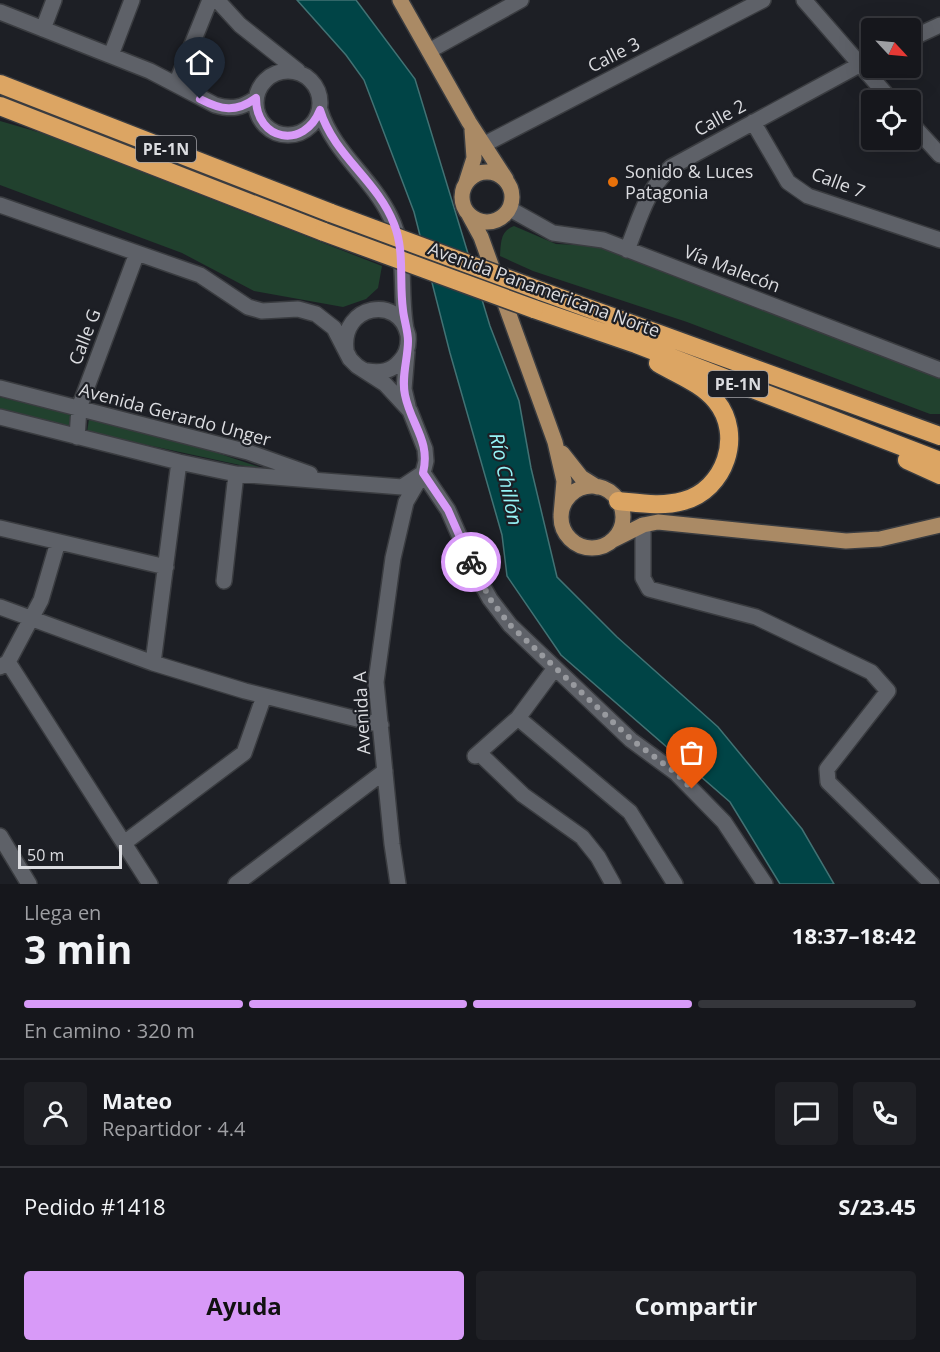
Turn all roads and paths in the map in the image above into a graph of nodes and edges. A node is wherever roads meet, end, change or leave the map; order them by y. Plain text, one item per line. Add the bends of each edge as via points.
1 (54, 0) edge
2 (132, 0) edge
3 (210, 0) edge
4 (218, 0) edge
5 (400, 0) edge
6 (521, 0) edge
7 (763, 0) edge
8 (804, 0) edge
9 (0, 12) edge
10 (940, 25) edge
11 (43, 29) junction
12 (921, 34) edge
13 (261, 41) junction
14 (429, 51) junction
15 (111, 55) junction
16 (861, 57) edge
17 (861, 63) edge
18 (304, 75) junction
19 (266, 79) junction
20 (0, 84) edge
21 (176, 84) junction
22 (256, 98) junction
23 (0, 106) edge
24 (320, 110) junction
25 (469, 122) junction
26 (753, 122) junction
27 (299, 134) junction
28 (921, 134) edge
29 (483, 144) junction
30 (343, 153) junction
31 (940, 154) edge
32 (506, 179) junction
33 (465, 185) junction
34 (0, 205) edge
35 (508, 212) junction
36 (469, 215) junction
37 (940, 240) edge
38 (627, 250) junction
39 (137, 253) junction
40 (486, 253) junction
41 (401, 278) junction
42 (371, 309) junction
43 (406, 329) junction
44 (636, 344) junction
45 (346, 349) junction
46 (407, 350) junction
47 (940, 370) edge
48 (366, 371) junction
49 (0, 388) edge
50 (79, 408) junction
51 (410, 411) junction
52 (820, 416) junction
53 (0, 417) edge
54 (940, 424) edge
55 (913, 425) junction
56 (940, 435) edge
57 (77, 437) junction
58 (555, 442) junction
59 (940, 461) edge
60 (178, 462) junction
61 (423, 473) junction
62 (236, 474) junction
63 (940, 476) edge
64 (339, 483) junction
65 (597, 487) junction
66 (618, 501) junction
67 (561, 515) junction
68 (644, 525) junction
69 (940, 525) edge
70 (0, 528) edge
71 (613, 540) junction
72 (58, 542) junction
73 (166, 567) junction
74 (224, 581) dead end
75 (0, 607) edge
76 (32, 619) junction
77 (153, 663) junction
78 (4, 665) edge
79 (555, 668) junction
80 (264, 696) junction
81 (518, 718) junction
82 (381, 725) junction
83 (385, 771) junction
84 (0, 836) edge
85 (124, 843) junction
86 (401, 881) edge
87 (29, 884) edge
88 (150, 884) edge
89 (236, 884) edge
90 (613, 884) edge
91 (675, 884) edge
92 (765, 884) edge
93 (932, 884) edge

1 - 11 street
2 - 15 street
3 - 21 street
4 - 13 street
5 - 14 main road
6 - 14 street
7 - 29 street, Calle 3
8 - 16 street
9 - 11 street
10 - 12 street
11 - 15 street
13 - 18 street
13 - 19 street via 267,58
14 - 25 main road
15 - 21 street
17 - 26 street, Calle 2
18 - 19 street via 284,71
18 - 24 street via 318,90
19 - 22 street
20 - 55 highway, Avenida Panamericana Norte / PE-1N, bridge via 331,213
21 - 22 street via 215,105 232,108
22 - 27 street via 260,120 267,128 277,134
23 - 44 highway, Avenida Panamericana Norte / PE-1N, bridge via 324,232
24 - 27 street via 309,128
24 - 30 street via 331,138
25 - 29 main road
25 - 33 main road via 474,149
26 - 37 street, Calle 7 via 788,182 807,196
26 - 38 street, Calle 2 via 671,166 647,199
27 - 30 street via 324,140
28 - 31 street
29 - 32 main road
30 - 41 street via 391,217
32 - 33 main road via 484,172
32 - 35 main road via 513,193
33 - 36 main road via 462,201
34 - 39 street
35 - 36 main road via 499,220 483,223
35 - 38 street, Vía Malecón via 554,233 594,238
35 - 40 main road via 490,237
36 - 40 main road
38 - 47 street, Vía Malecón
39 - 45 street via 200,276 248,307 262,311 298,309 316,314 334,328
39 - 50 street, Calle G
40 - 58 main road
41 - 42 street via 387,299
41 - 43 street
42 - 43 street via 392,313
42 - 45 street via 352,320 345,339
43 - 46 street
44 - 52 highway, Avenida Panamericana Norte / PE-1N
44 - 66 highway via 653,360 700,386 715,399 729,426 730,447 718,476 695,497 667,504
45 - 48 street via 350,359
46 - 48 street via 395,367 376,373
46 - 51 street via 404,389
48 - 51 street via 393,391
49 - 50 street, Avenida Gerardo Unger
50 - 57 street, Calle G
50 - 64 street, Avenida Gerardo Unger via 248,452
51 - 61 street via 425,449
52 - 59 highway, Avenida Panamericana Norte / PE-1N
52 - 63 highway
53 - 57 street, Avenida Gerardo Unger
54 - 55 highway
55 - 56 highway, Avenida Panamericana Norte / PE-1N
57 - 60 street, Avenida Gerardo Unger
58 - 65 main road via 574,470
58 - 67 main road via 563,471
60 - 62 street, Avenida Gerardo Unger
60 - 73 street
61 - 64 street, Avenida Gerardo Unger via 402,487
61 - 79 street via 448,510 490,599 510,625
61 - 82 street, Avenida A via 406,502 393,558 376,682
62 - 64 street, Avenida Gerardo Unger
62 - 74 street
65 - 66 main road
65 - 67 main road via 573,493
66 - 71 main road via 622,525
67 - 71 main road via 565,533 578,545 597,548
68 - 69 main road via 658,522 846,541 880,539
68 - 71 main road
68 - 93 street via 643,578 649,589 756,617 871,672 888,691 827,769 828,782
70 - 72 street
72 - 73 street
72 - 76 street
73 - 77 street
75 - 76 street
76 - 77 street
76 - 78 street
77 - 80 street
78 - 85 street
79 - 81 street
79 - 92 street via 632,740 676,773 724,822
80 - 82 street
80 - 85 street via 244,753
81 - 90 street via 477,754 523,795 582,837
81 - 91 street via 630,812
82 - 83 street, Avenida A
83 - 86 street, Avenida A
83 - 89 street
84 - 87 street
85 - 88 street

